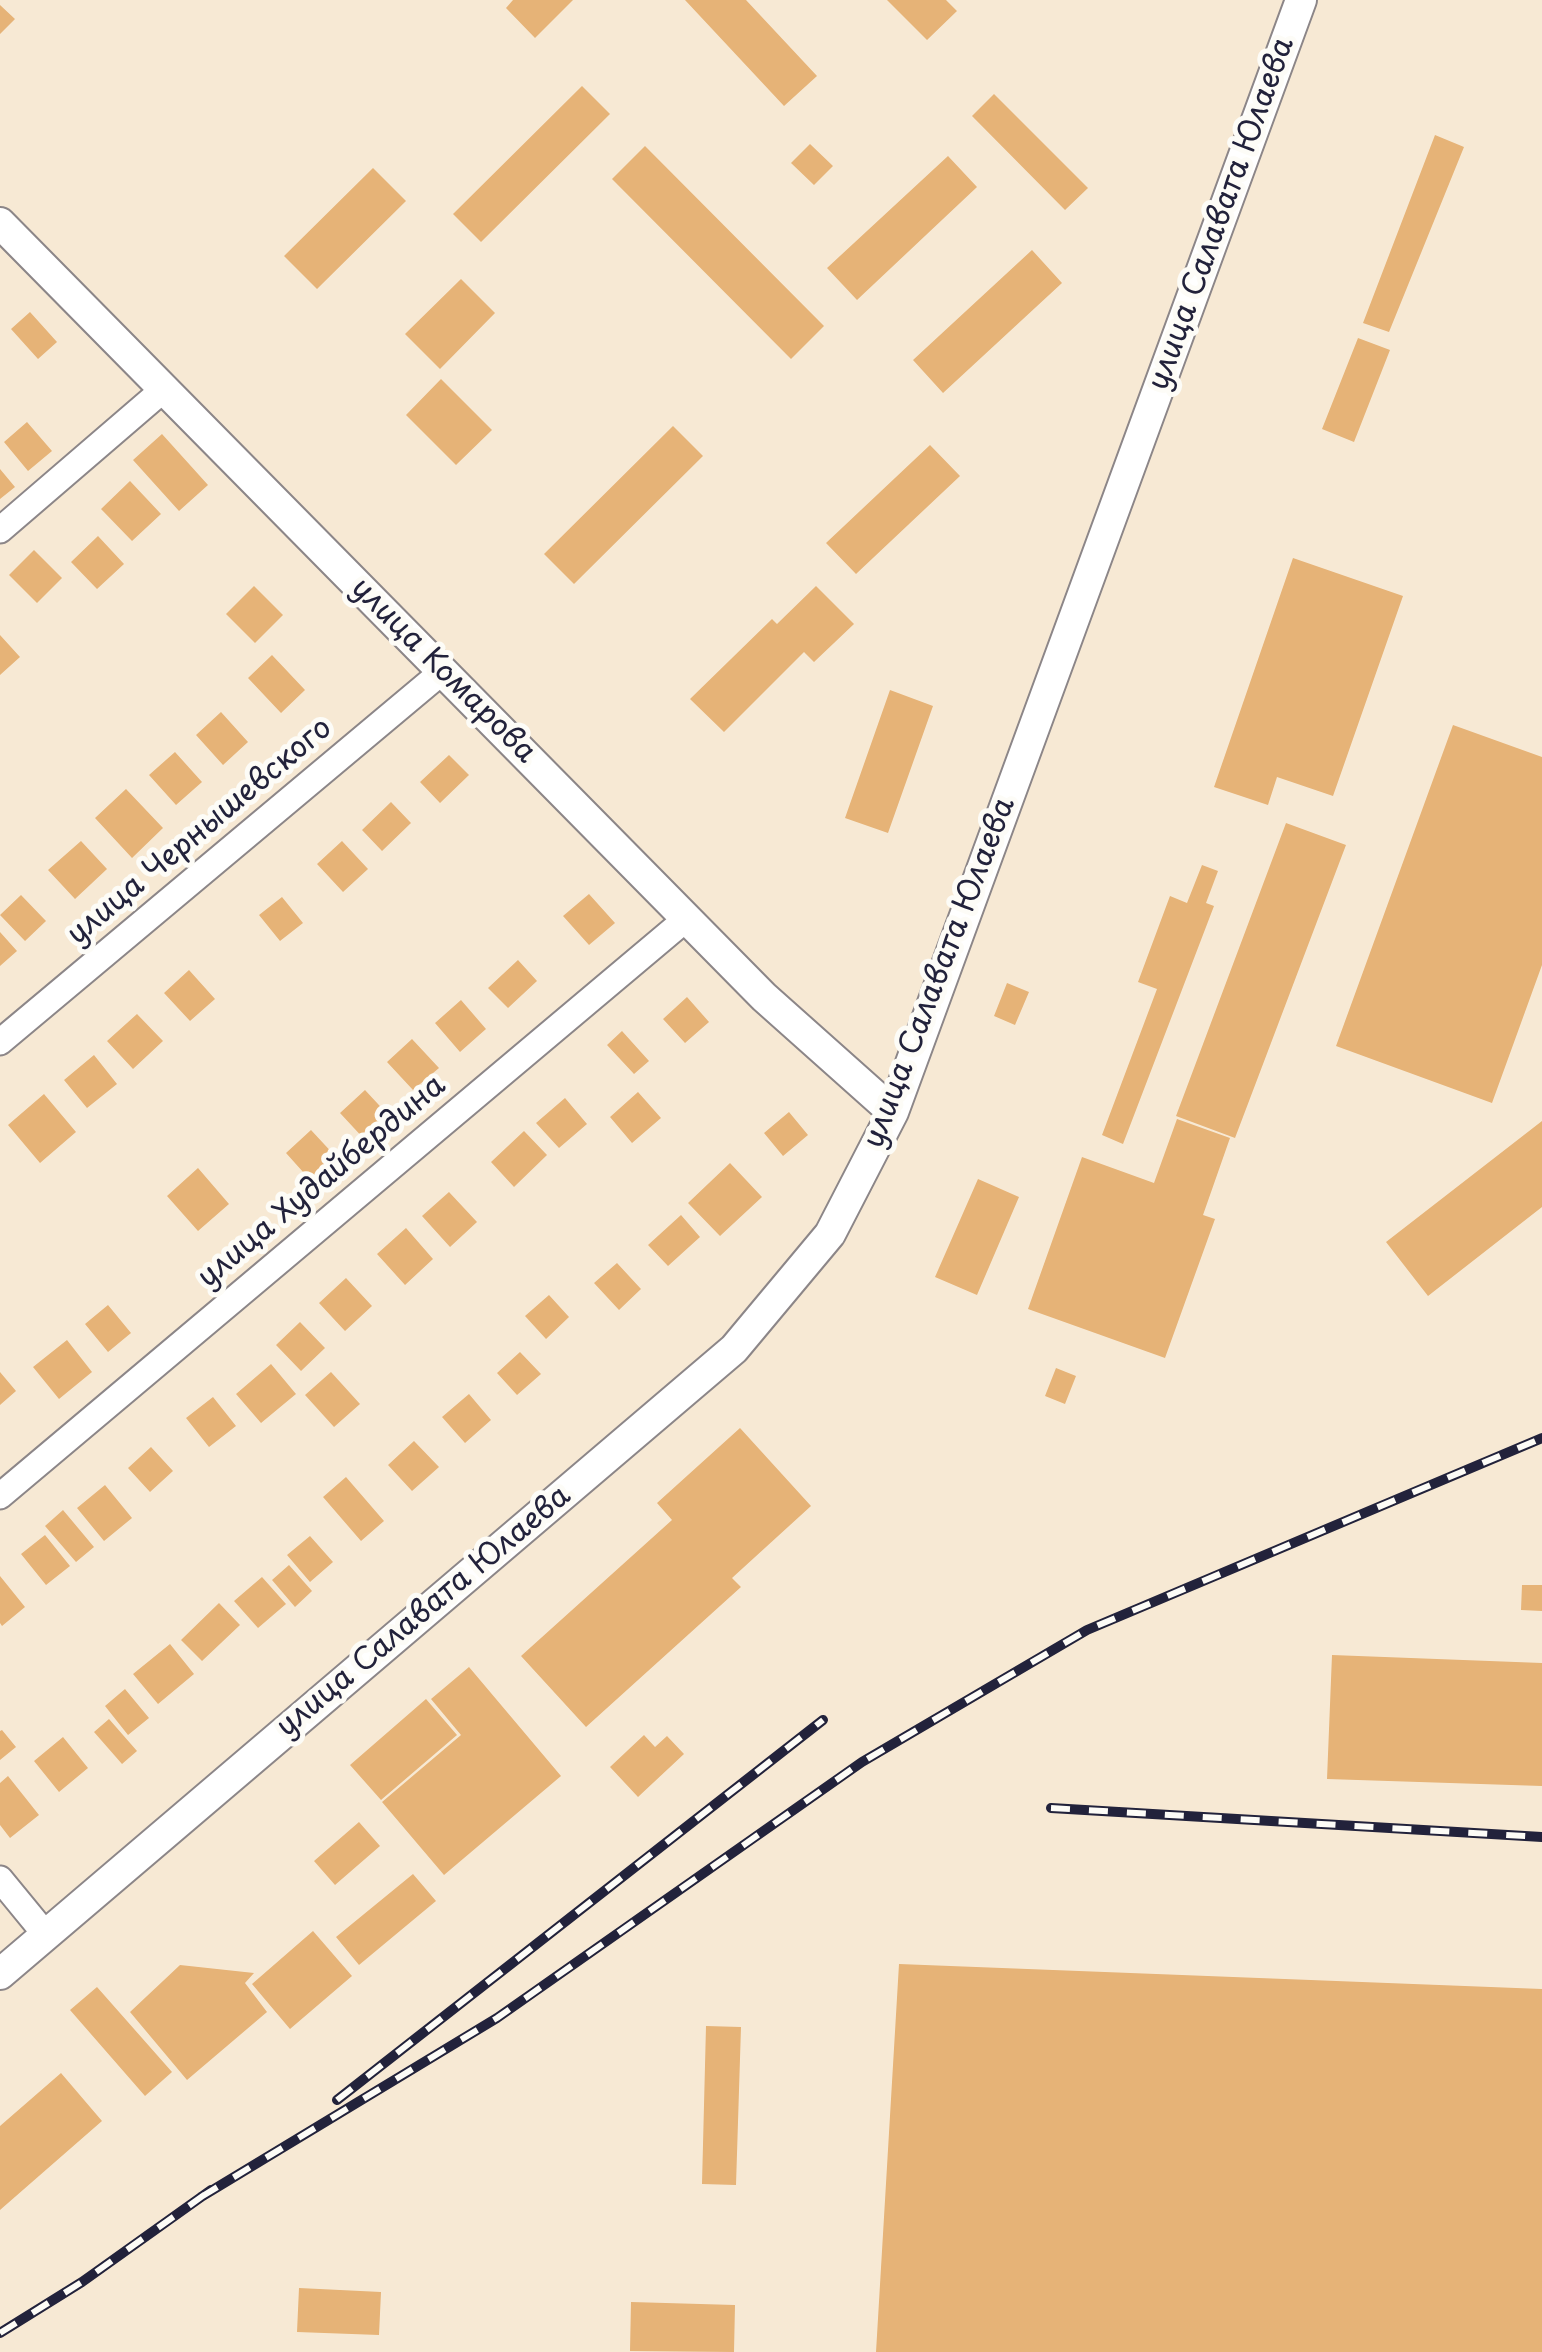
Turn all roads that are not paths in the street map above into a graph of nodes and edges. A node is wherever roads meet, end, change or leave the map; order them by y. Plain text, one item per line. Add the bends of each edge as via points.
1 (1301, 0) edge
2 (0, 223) edge
3 (164, 389) junction
4 (0, 530) edge
5 (443, 672) junction
6 (686, 918) junction
7 (0, 1042) edge
8 (893, 1112) junction
9 (0, 1496) edge
10 (0, 1879) edge
11 (46, 1935) junction
12 (0, 1974) edge

1 - 8 street, улица Салавата Юлаева
2 - 3 street, улица Комарова
3 - 4 street
3 - 5 street, улица Комарова
5 - 6 street, улица Комарова
5 - 7 street, улица Чернышевского
6 - 8 street, улица Комарова
6 - 9 street, улица Худайбердина
8 - 11 street, улица Салавата Юлаева via 830,1234 734,1348
10 - 11 street
11 - 12 street, улица Салавата Юлаева

